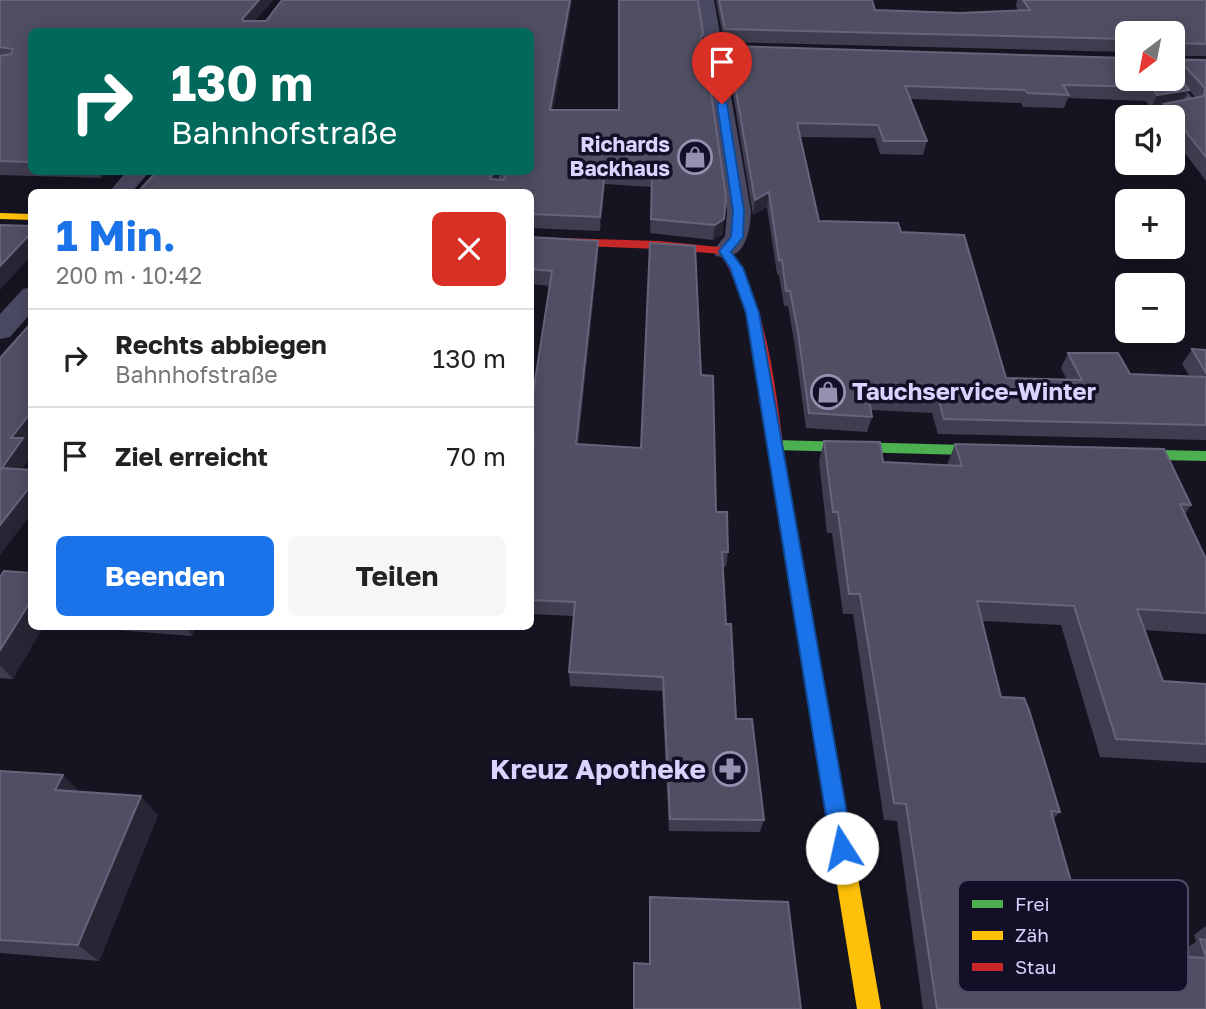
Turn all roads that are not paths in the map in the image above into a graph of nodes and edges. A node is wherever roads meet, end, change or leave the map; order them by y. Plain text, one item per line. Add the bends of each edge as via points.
1 (706, 0) edge
2 (713, 50) junction
3 (796, 52) edge
4 (1185, 64) edge
5 (1206, 65) edge
6 (1182, 91) edge
7 (1185, 108) edge
8 (135, 175) edge
9 (123, 189) edge
10 (0, 216) edge
11 (28, 217) edge
12 (534, 240) edge
13 (725, 251) junction
14 (28, 300) edge
15 (0, 331) edge
16 (774, 445) junction
17 (1025, 452) edge
18 (1095, 453) edge
19 (1206, 456) edge
20 (869, 1009) edge

1 - 2 street
2 - 3 street
2 - 13 street via 739,211 737,237
4 - 5 street
6 - 7 lane via 1192,103
8 - 9 street
10 - 11 street
12 - 13 street
13 - 16 street via 737,268 752,313
14 - 15 street
16 - 17 street
16 - 20 street
18 - 19 street

